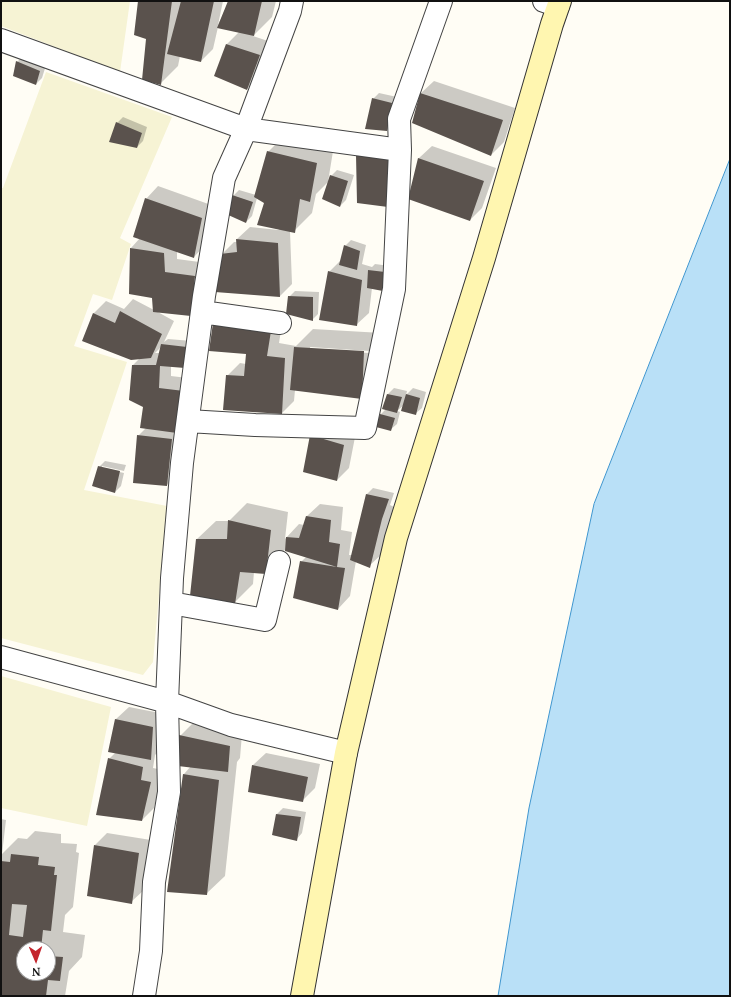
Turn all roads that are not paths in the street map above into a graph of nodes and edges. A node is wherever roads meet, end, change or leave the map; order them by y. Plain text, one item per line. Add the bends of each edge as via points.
1 (292, 1) edge
2 (441, 1) edge
3 (554, 3) edge
4 (1, 40) edge
5 (246, 129) junction
6 (400, 150) junction
7 (202, 312) junction
8 (280, 323) dead end
9 (188, 421) junction
10 (279, 562) dead end
11 (171, 603) junction
12 (1, 658) edge
13 (168, 702) junction
14 (346, 753) junction
15 (144, 996) edge
16 (302, 996) edge

1 - 5 street
2 - 6 street via 399,119
3 - 14 street via 484,258 396,538
4 - 5 street
5 - 6 street
5 - 7 street via 224,178
6 - 9 street via 394,289 366,428
7 - 8 street
7 - 9 street
9 - 11 street
10 - 11 street via 265,620
11 - 13 street
12 - 13 street
13 - 14 street via 231,725
13 - 15 street via 168,792 154,882 151,951
14 - 16 street

